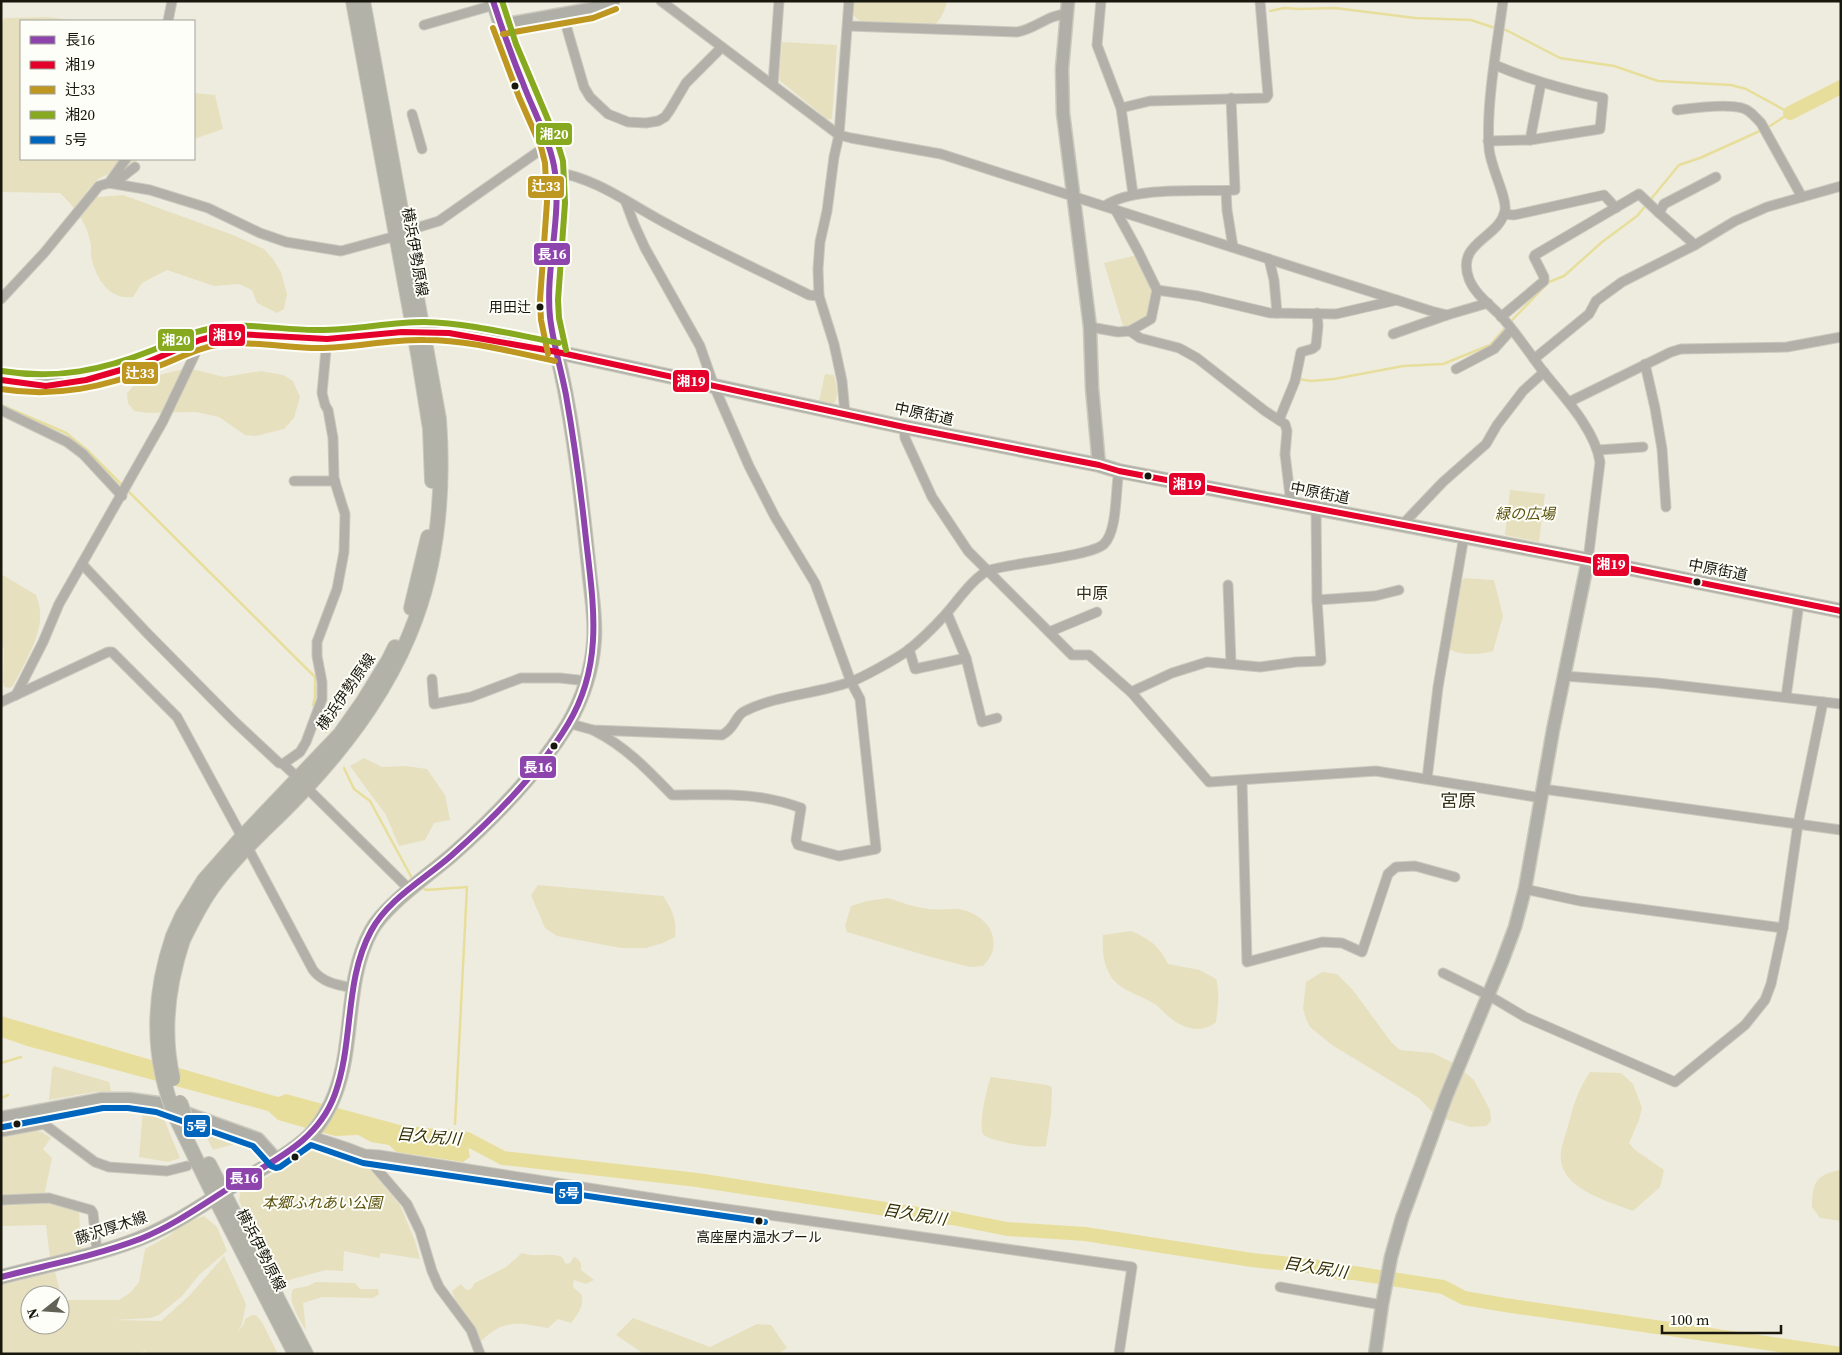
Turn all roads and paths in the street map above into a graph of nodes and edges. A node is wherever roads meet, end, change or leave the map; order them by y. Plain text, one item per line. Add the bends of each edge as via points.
1 (172, 1) edge
2 (353, 1) edge
3 (363, 1) edge
4 (613, 1) edge
5 (661, 1) edge
6 (779, 1) edge
7 (849, 1) edge
8 (1101, 1) edge
9 (1260, 1) edge
10 (1503, 1) edge
11 (493, 3) edge
12 (1068, 8) edge
13 (563, 15) junction
14 (168, 20) edge
15 (424, 25) dead end
16 (501, 25) junction
17 (848, 26) junction
18 (721, 48) junction
19 (1495, 65) junction
20 (1540, 83) junction
21 (773, 84) junction
22 (1232, 98) junction
23 (1121, 108) junction
24 (1677, 110) dead end
25 (412, 114) dead end
26 (839, 135) junction
27 (1530, 140) junction
28 (1488, 141) junction
29 (549, 144) junction
30 (422, 149) dead end
31 (125, 160) edge
32 (135, 167) dead end
33 (556, 172) junction
34 (1716, 177) dead end
35 (109, 183) junction
36 (1841, 186) edge
37 (1226, 191) junction
38 (1133, 194) junction
39 (1074, 196) junction
40 (1802, 197) junction
41 (626, 200) junction
42 (1105, 206) junction
43 (1616, 208) junction
44 (1115, 209) junction
45 (1659, 213) junction
46 (1504, 214) junction
47 (401, 233) junction
48 (1695, 245) junction
49 (1234, 247) junction
50 (1269, 258) junction
51 (1157, 290) junction
52 (819, 296) junction
53 (1, 299) edge
54 (1397, 300) junction
55 (1488, 304) junction
56 (1278, 313) junction
57 (1318, 313) junction
58 (1447, 314) junction
59 (1507, 324) junction
60 (1090, 327) junction
61 (418, 331) junction
62 (1130, 331) junction
63 (1393, 334) dead end
64 (1841, 337) edge
65 (327, 339) junction
66 (200, 340) junction
67 (556, 352) junction
68 (1534, 359) junction
69 (1645, 364) junction
70 (1456, 369) dead end
71 (1544, 372) junction
72 (1, 380) edge
73 (714, 386) junction
74 (1569, 402) junction
75 (1, 410) edge
76 (845, 413) junction
77 (1279, 420) junction
78 (904, 427) junction
79 (1643, 448) dead end
80 (1598, 450) junction
81 (1099, 465) junction
82 (1119, 471) junction
83 (294, 481) dead end
84 (335, 481) junction
85 (124, 492) junction
86 (1291, 504) junction
87 (1666, 506) dead end
88 (1316, 509) junction
89 (1402, 525) junction
90 (1464, 536) junction
91 (1588, 560) junction
92 (82, 564) junction
93 (989, 570) junction
94 (1228, 585) dead end
95 (1399, 590) dead end
96 (1317, 600) junction
97 (1799, 603) junction
98 (1097, 612) dead end
99 (1841, 612) edge
100 (947, 613) junction
101 (1048, 632) junction
102 (910, 649) junction
103 (966, 658) junction
104 (1231, 663) junction
105 (1564, 676) junction
106 (432, 679) dead end
107 (587, 681) junction
108 (851, 682) junction
109 (1131, 692) junction
110 (16, 695) junction
111 (1786, 697) junction
112 (1, 702) edge
113 (1823, 702) junction
114 (1841, 704) edge
115 (997, 718) dead end
116 (568, 723) junction
117 (593, 730) junction
118 (283, 764) junction
119 (1427, 779) junction
120 (1242, 781) junction
121 (302, 783) junction
122 (1542, 793) junction
123 (1798, 824) junction
124 (1841, 830) edge
125 (245, 842) junction
126 (1455, 877) dead end
127 (415, 886) junction
128 (1525, 889) junction
129 (1783, 928) junction
130 (1443, 972) dead end
131 (353, 988) junction
132 (1488, 995) junction
133 (44, 1110) junction
134 (1, 1118) edge
135 (44, 1124) junction
136 (1, 1132) edge
137 (310, 1134) junction
138 (364, 1154) junction
139 (276, 1159) junction
140 (186, 1166) dead end
141 (219, 1195) junction
142 (1, 1200) edge
143 (97, 1252) junction
144 (1, 1277) edge
145 (1280, 1287) dead end
146 (1382, 1303) junction
147 (295, 1354) edge
148 (306, 1354) edge
149 (480, 1354) edge
150 (1119, 1354) edge
151 (1375, 1354) edge

1 - 14 street
2 - 47 main road, 横浜伊勢原線
3 - 47 main road, 横浜伊勢原線
4 - 13 street
5 - 18 street
6 - 21 street
7 - 17 street
8 - 23 street via 1097,45
9 - 22 street via 1268,95 1266,98
10 - 19 street
11 - 15 street
11 - 16 main road
12 - 17 street via 1031,29 1017,32
12 - 39 street via 1062,98
13 - 16 street
13 - 18 street via 584,87 590,97 608,114 628,122 651,122 665,117 686,83
16 - 29 main road
17 - 26 street
18 - 21 street
19 - 20 street
19 - 28 street
20 - 27 street
20 - 27 street via 1603,98 1600,129
21 - 26 street
22 - 23 street via 1150,101
22 - 37 street via 1235,190
23 - 38 street
24 - 40 street via 1741,108 1751,113 1764,128
25 - 30 street
26 - 39 street via 940,154
26 - 52 street via 820,242
27 - 28 street
28 - 46 street via 1490,162 1504,202
29 - 33 main road
29 - 47 street via 439,221
31 - 35 street
32 - 35 street
33 - 41 street via 571,174
33 - 67 main road via 548,300
34 - 45 street via 1664,204
35 - 47 street via 150,190 208,208 286,242 341,251
35 - 53 street via 99,186
36 - 40 street
37 - 38 street
37 - 49 street
38 - 42 street
39 - 42 street
39 - 60 street
40 - 48 street via 1767,207
41 - 52 street via 670,226 784,283
41 - 73 street via 645,248 700,346
42 - 44 street
43 - 45 street via 1639,194
43 - 46 street via 1604,195 1514,215
43 - 59 street via 1534,255 1544,281
44 - 49 street
44 - 51 street
45 - 48 street
46 - 55 street via 1468,254 1469,280
47 - 61 main road, 横浜伊勢原線
48 - 68 street via 1622,282 1596,301 1589,314
49 - 50 street
50 - 54 street
50 - 56 street
51 - 56 street
51 - 62 street via 1151,319
52 - 76 street via 834,344
54 - 57 street via 1336,314
54 - 58 street
55 - 58 street
55 - 59 street
56 - 57 street
57 - 77 street via 1316,346 1301,352 1295,380
58 - 63 street
59 - 68 street
59 - 70 street via 1494,349
60 - 62 street
60 - 81 street
61 - 65 main road, 中原街道
61 - 67 main road, 中原街道 via 448,333
61 - 121 main road, 横浜伊勢原線 via 440,419 442,455 438,535 427,589 414,626 372,707 346,741
62 - 77 street via 1140,338 1179,348 1197,358
64 - 69 street via 1787,347 1681,349
65 - 66 main road, 中原街道 via 236,334
65 - 84 street via 322,393 333,438
66 - 72 main road, 中原街道 via 145,363 86,380 46,386
66 - 85 street via 163,421
67 - 73 main road, 中原街道
67 - 107 main road via 570,422 594,605 594,639
68 - 71 street
69 - 74 street
69 - 87 street via 1662,449
71 - 74 street
71 - 89 street via 1496,425 1486,444
73 - 76 main road, 中原街道
73 - 108 street via 749,466 815,583
74 - 80 street
75 - 85 street via 66,442
76 - 78 main road, 中原街道
77 - 86 street via 1287,431 1285,454
78 - 81 main road, 中原街道
78 - 93 street via 905,438 932,497 968,551
79 - 80 street
80 - 91 street via 1600,462
81 - 82 main road, 中原街道
82 - 86 main road, 中原街道
82 - 93 street via 1113,523 1104,544 1083,552
83 - 84 street
84 - 118 street via 345,514 344,552 337,589 317,642 322,699 300,752
85 - 92 street
86 - 88 main road, 中原街道
88 - 89 main road, 中原街道
88 - 96 street
89 - 90 main road, 中原街道
90 - 91 main road, 中原街道
90 - 119 street via 1438,687
91 - 97 main road, 中原街道
91 - 105 street
92 - 110 street via 59,604
92 - 118 street via 234,721
93 - 100 street via 963,592
93 - 101 street
94 - 104 street
95 - 96 street via 1376,596
96 - 104 street via 1321,661 1260,667
97 - 99 main road, 中原街道
97 - 111 street
98 - 101 street
100 - 102 street
100 - 103 street
101 - 109 street via 1072,655 1089,655
102 - 103 street via 915,669
102 - 108 street
103 - 115 street via 982,722
104 - 109 street via 1194,665
105 - 111 street
105 - 122 street
106 - 107 street via 434,704 471,697 521,678
107 - 116 main road
108 - 117 street via 746,710 722,735
108 - 117 street via 860,699 863,718 876,849 858,853 839,856 798,844 801,808 780,800 756,796 672,796 640,762
109 - 120 street via 1209,782
110 - 112 street
110 - 125 street via 112,652 177,717
111 - 113 street
113 - 114 street
113 - 123 street
116 - 117 street
116 - 127 main road via 501,809
118 - 121 street
119 - 120 street via 1376,771
119 - 122 street
120 - 126 street via 1247,962 1322,942 1342,943 1362,952 1388,874 1396,867 1414,866
121 - 125 main road, 横浜伊勢原線
121 - 127 street
122 - 123 street
122 - 128 street
123 - 124 street
123 - 129 street
125 - 131 street via 313,970 319,978
125 - 141 main road, 横浜伊勢原線, bridge via 178,938 171,983 167,1039 182,1122
127 - 131 main road via 381,916 371,930
128 - 129 street via 1580,900
128 - 132 street via 1515,927
129 - 132 street via 1765,1000 1745,1025 1675,1082 1524,1017
130 - 132 street
131 - 137 main road via 342,1071 332,1103
132 - 146 street via 1414,1182
133 - 134 street
133 - 135 street
133 - 139 street via 102,1099 158,1103 258,1139
135 - 136 street
135 - 140 street via 95,1162 109,1167 167,1172
137 - 138 street
137 - 139 main road
138 - 149 street via 407,1204 439,1287 471,1330
138 - 150 street via 1132,1267
139 - 141 main road
141 - 143 main road, 藤沢厚木線 via 148,1235
141 - 147 main road, 横浜伊勢原線
141 - 148 main road, 横浜伊勢原線
142 - 143 street via 49,1198 91,1210 94,1213
143 - 144 main road, 藤沢厚木線
145 - 146 street
146 - 151 street

